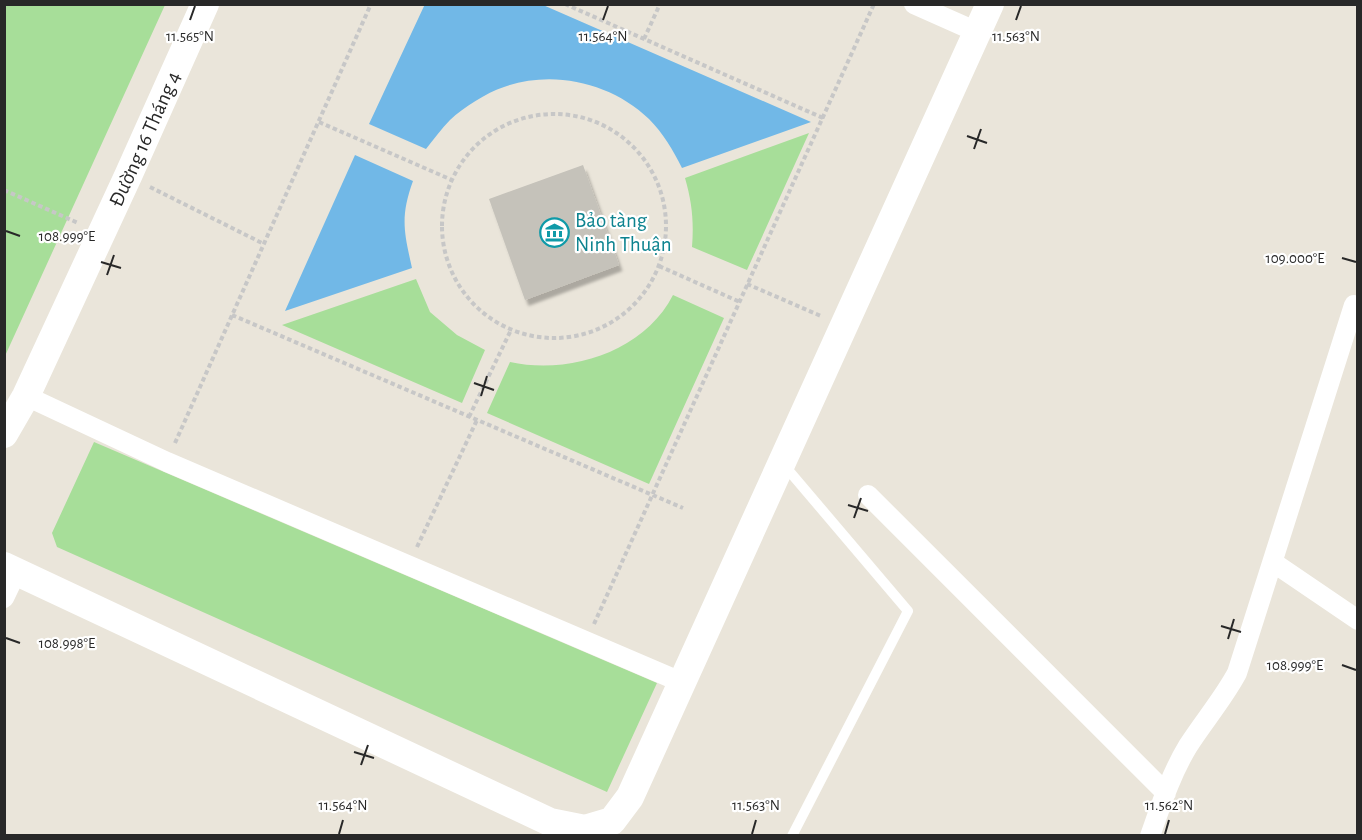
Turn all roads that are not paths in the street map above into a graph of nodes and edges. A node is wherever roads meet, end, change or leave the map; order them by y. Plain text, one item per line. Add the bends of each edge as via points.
1 (205, 4) edge
2 (914, 4) edge
3 (990, 4) edge
4 (977, 32) junction
5 (1354, 305) dead end
6 (26, 396) junction
7 (4, 434) edge
8 (781, 462) junction
9 (868, 495) dead end
10 (1274, 563) junction
11 (11, 568) edge
12 (4, 598) edge
13 (1358, 620) edge
14 (681, 682) junction
15 (1166, 793) junction
16 (792, 836) edge
17 (1150, 836) edge

1 - 6 street, Đường 16 Tháng 4
2 - 4 street
3 - 4 street
4 - 8 street
5 - 10 street
6 - 7 street, Đường 16 Tháng 4
6 - 14 street via 167,462
8 - 14 street
8 - 16 lane via 908,611
9 - 15 street
10 - 13 street
10 - 15 street via 1230,688 1188,747
11 - 12 street
11 - 14 street via 550,822 585,829 612,820 630,797
15 - 17 street

